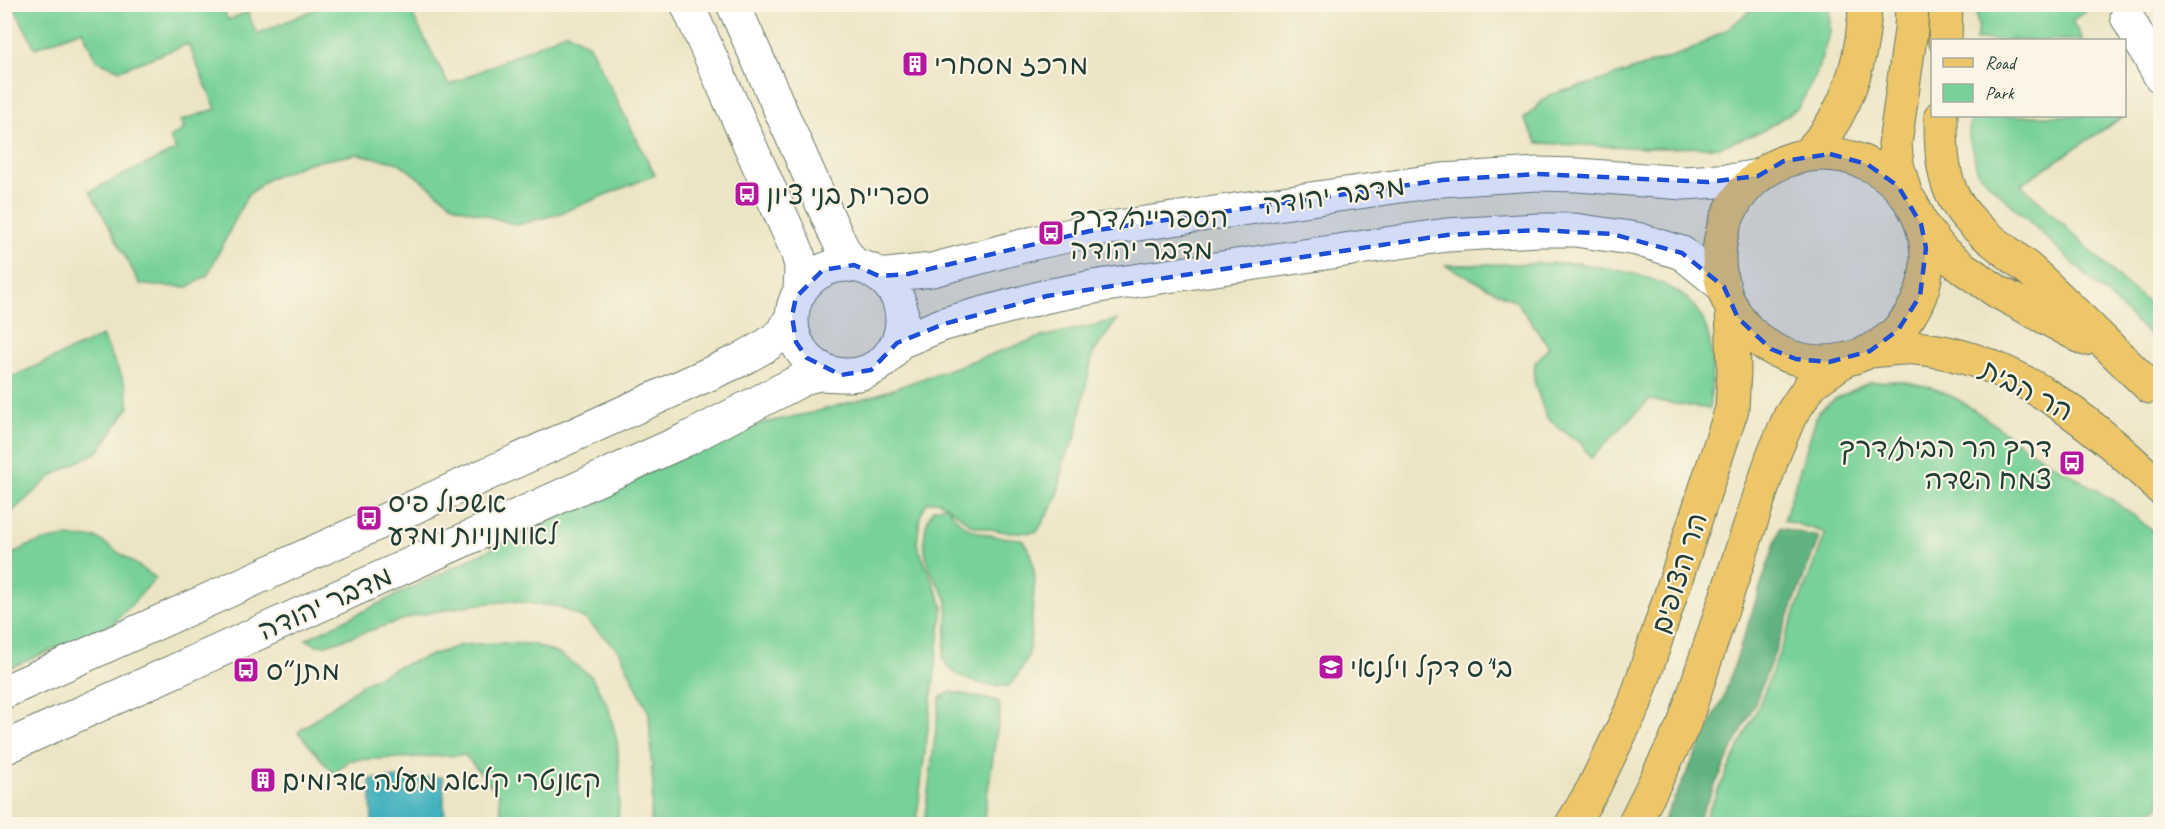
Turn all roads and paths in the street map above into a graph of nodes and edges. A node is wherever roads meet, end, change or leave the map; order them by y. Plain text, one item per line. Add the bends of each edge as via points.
1 (687, 4) edge
2 (733, 4) edge
3 (1864, 4) edge
4 (1912, 4) edge
5 (1946, 4) edge
6 (2127, 17) dead end
7 (1945, 39) edge
8 (2160, 76) edge
9 (1941, 117) edge
10 (1807, 155) junction
11 (1758, 176) junction
12 (1906, 196) junction
13 (1921, 224) junction
14 (867, 270) junction
15 (1728, 297) junction
16 (796, 304) junction
17 (897, 343) junction
18 (1858, 356) junction
19 (841, 375) junction
20 (2155, 391) edge
21 (2160, 488) edge
22 (4, 692) edge
23 (4, 748) edge
24 (1572, 825) edge
25 (1634, 825) edge

1 - 16 street via 798,251 801,266
2 - 14 street via 845,253
3 - 10 main road via 1860,55 1840,109
4 - 12 main road via 1895,144
5 - 7 main road
6 - 8 street
9 - 20 main road via 1945,171 1951,192 1963,210
10 - 11 main road via 1784,161
10 - 12 main road via 1850,157 1867,164
11 - 14 street, מדבר יהודה via 1683,183 1538,174 1442,180 1090,231 932,270
11 - 15 main road via 1733,206 1721,236 1720,272
12 - 13 main road
13 - 18 main road via 1926,270 1920,296 1898,330
13 - 20 main road via 1942,251 1963,268 1998,292 2090,341
14 - 16 street via 841,264 823,270 807,281
14 - 17 street via 887,282 898,298 902,324
15 - 17 street, מדבר יהודה via 1682,253 1637,239 1575,230 1478,233 1099,286 944,324
15 - 18 main road via 1737,318 1771,349 1796,359 1829,362
15 - 24 main road, הר הצופים via 1734,371 1732,409 1635,703
16 - 19 street via 796,342 807,358 823,370
16 - 22 street, מדבר יהודה via 783,333 740,360
17 - 19 street via 886,359 871,370
18 - 21 main road, הר הבית via 1913,348 1955,354 2006,374 2076,414
18 - 25 main road, הר הצופים via 1812,383 1790,416 1773,456 1684,724
19 - 23 street, מדבר יהודה via 807,377 685,440

